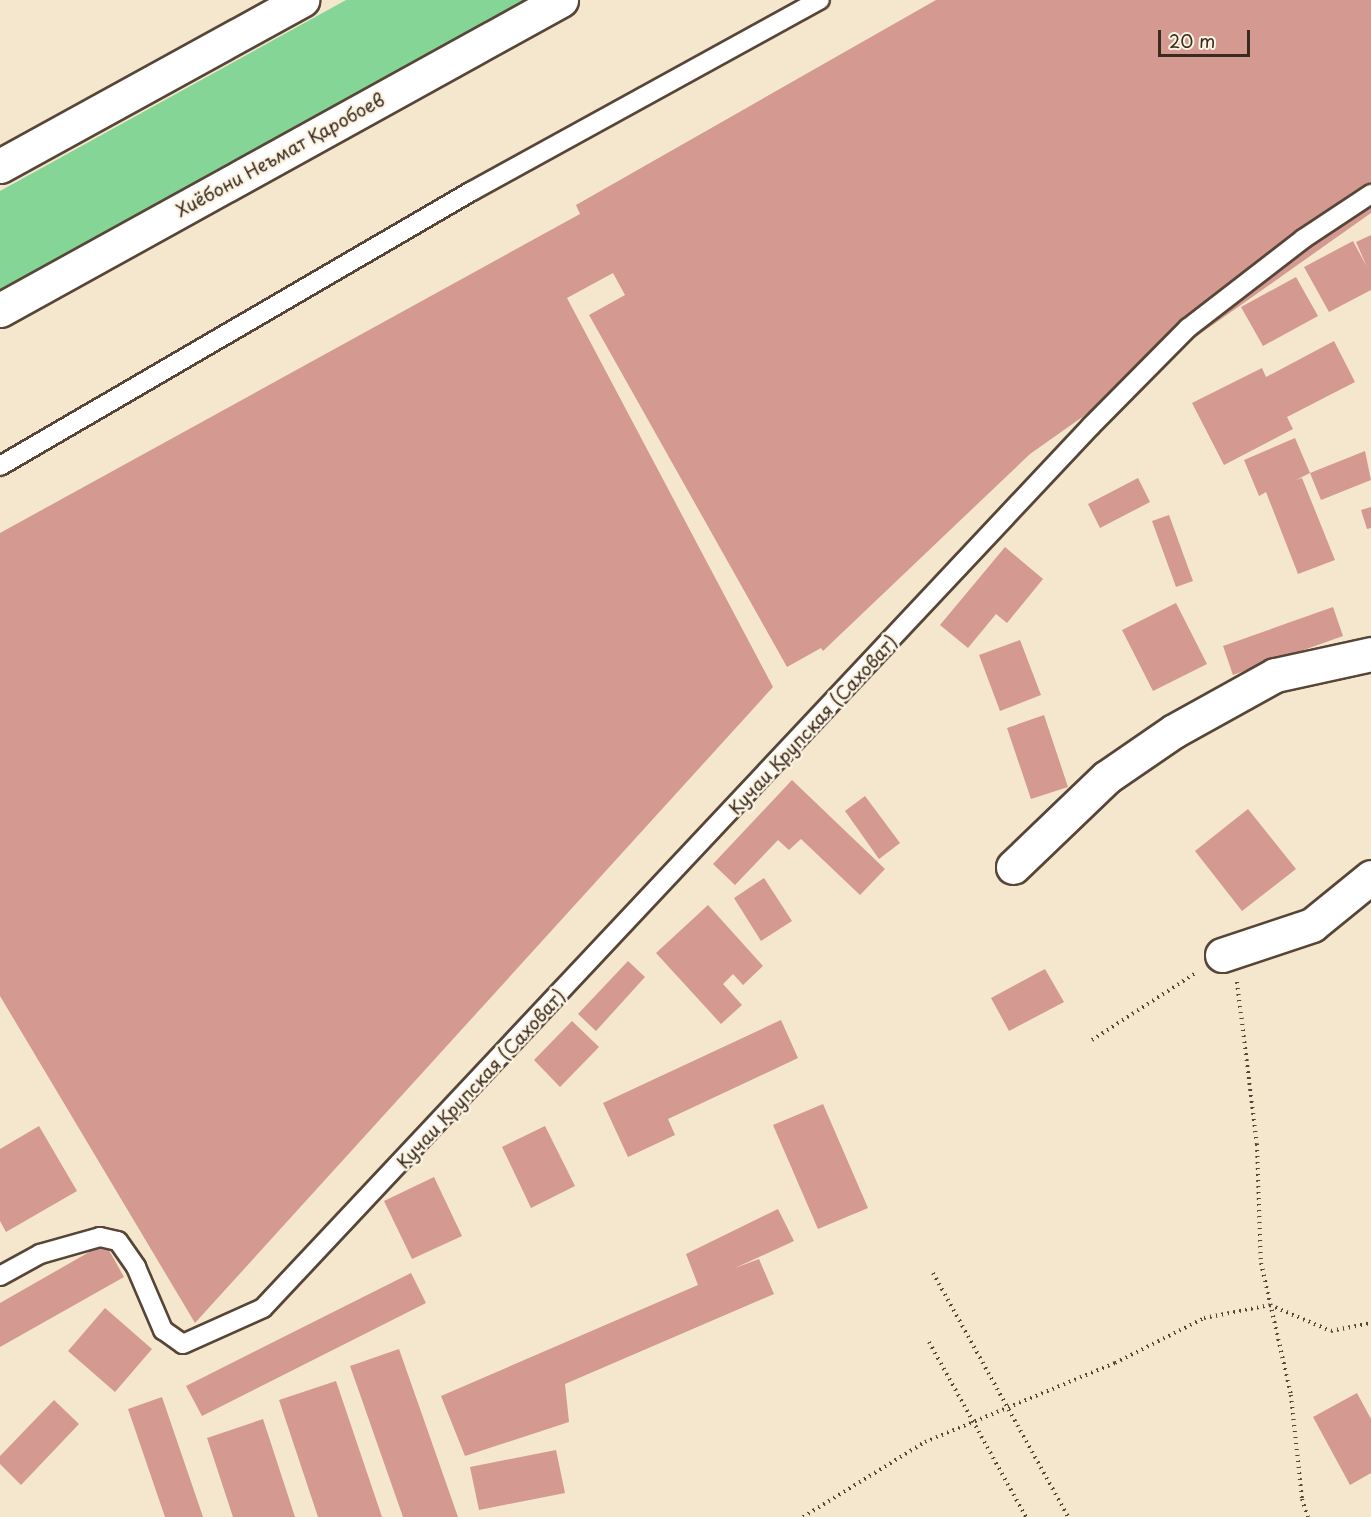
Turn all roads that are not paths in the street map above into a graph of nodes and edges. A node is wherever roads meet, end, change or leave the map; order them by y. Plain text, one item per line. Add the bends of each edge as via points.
1 (561, 0) edge
2 (820, 0) edge
3 (284, 4) edge
4 (0, 166) edge
5 (1371, 195) edge
6 (0, 310) edge
7 (0, 466) edge
8 (1371, 654) edge
9 (1013, 867) dead end
10 (1371, 877) edge
11 (1222, 955) road end
12 (0, 1276) edge

1 - 6 main road, Хиёбони Неъмат Қаробоев
2 - 7 lane via 472,191
3 - 4 main road
5 - 12 lane, Кучаи Крупская (Саховат) via 1303,239 1188,328 1091,426 284,1287 256,1312 183,1344 163,1330 136,1267 118,1241 100,1237 50,1251
8 - 9 main road via 1275,675 1174,731 1107,777
10 - 11 main road via 1311,925

